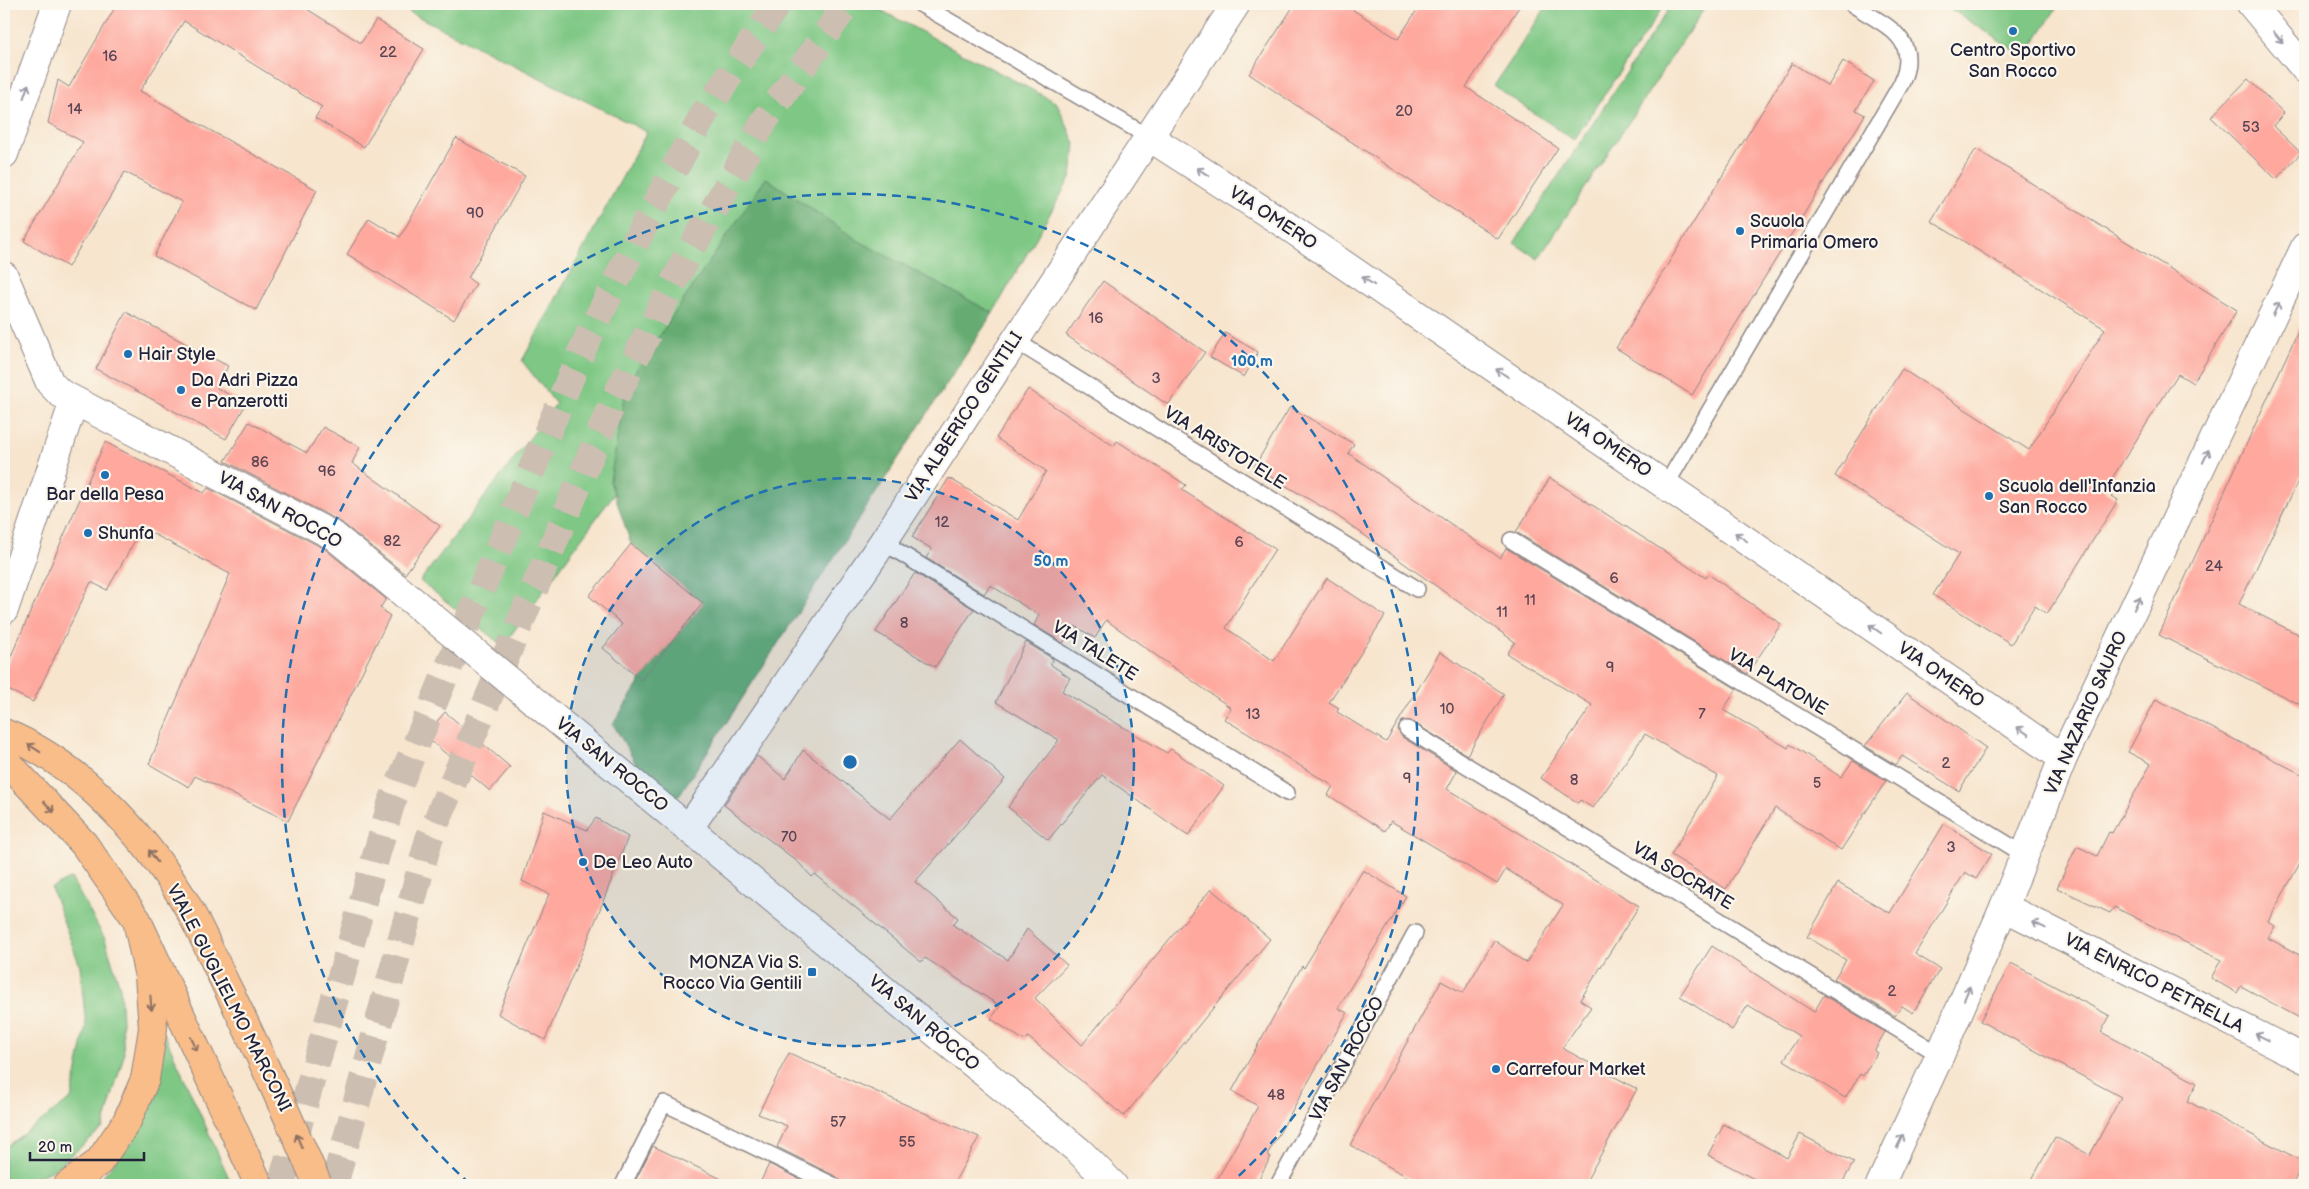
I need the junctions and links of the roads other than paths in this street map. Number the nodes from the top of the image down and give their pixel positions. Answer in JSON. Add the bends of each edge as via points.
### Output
{"nodes":[{"id":1,"x":58,"y":4,"type":"edge"},
{"id":2,"x":920,"y":4,"type":"edge"},
{"id":3,"x":1236,"y":4,"type":"edge"},
{"id":4,"x":1852,"y":4,"type":"edge"},
{"id":5,"x":2251,"y":4,"type":"edge"},
{"id":6,"x":2305,"y":69,"type":"edge"},
{"id":7,"x":1149,"y":138,"type":"junction"},
{"id":8,"x":4,"y":154,"type":"edge"},
{"id":9,"x":2305,"y":246,"type":"edge"},
{"id":10,"x":4,"y":276,"type":"edge"},
{"id":11,"x":1014,"y":340,"type":"junction"},
{"id":12,"x":74,"y":401,"type":"junction"},
{"id":13,"x":1666,"y":485,"type":"junction"},
{"id":14,"x":1511,"y":540,"type":"dead end"},
{"id":15,"x":883,"y":542,"type":"junction"},
{"id":16,"x":1417,"y":589,"type":"dead end"},
{"id":17,"x":4,"y":610,"type":"edge"},
{"id":18,"x":1407,"y":729,"type":"dead end"},
{"id":19,"x":4,"y":733,"type":"edge"},
{"id":20,"x":2063,"y":758,"type":"junction"},
{"id":21,"x":4,"y":759,"type":"edge"},
{"id":22,"x":1287,"y":792,"type":"dead end"},
{"id":23,"x":688,"y":828,"type":"junction"},
{"id":24,"x":2025,"y":855,"type":"junction"},
{"id":25,"x":2004,"y":907,"type":"junction"},
{"id":26,"x":137,"y":920,"type":"junction"},
{"id":27,"x":1415,"y":933,"type":"dead end"},
{"id":28,"x":1940,"y":1055,"type":"junction"},
{"id":29,"x":2305,"y":1059,"type":"edge"},
{"id":30,"x":1109,"y":1184,"type":"edge"},
{"id":31,"x":68,"y":1185,"type":"edge"},
{"id":32,"x":260,"y":1185,"type":"edge"},
{"id":33,"x":318,"y":1185,"type":"edge"},
{"id":34,"x":623,"y":1185,"type":"edge"},
{"id":35,"x":834,"y":1185,"type":"edge"},
{"id":36,"x":1278,"y":1185,"type":"edge"},
{"id":37,"x":1880,"y":1185,"type":"edge"}],
"edges":[{"from":8,"to":1,"type":"street","one_way":true},
{"from":2,"to":7,"type":"lane"},
{"from":3,"to":7,"type":"street","name":"VIA ALBERICO GENTILI"},
{"from":4,"to":13,"type":"lane","via":[[1901,36],[1907,52],[1908,70]]},
{"from":5,"to":6,"type":"street","one_way":true},
{"from":7,"to":11,"type":"street","name":"VIA ALBERICO GENTILI"},
{"from":13,"to":7,"type":"street","name":"VIA OMERO","one_way":true,"via":[[1286,225]]},
{"from":20,"to":9,"type":"street","name":"VIA NAZARIO SAURO","one_way":true},
{"from":10,"to":12,"type":"street","name":"VIA SAN ROCCO","via":[[50,383]]},
{"from":11,"to":15,"type":"street","name":"VIA ALBERICO GENTILI"},
{"from":11,"to":16,"type":"lane","name":"VIA ARISTOTELE"},
{"from":12,"to":17,"type":"street"},
{"from":12,"to":23,"type":"street","name":"VIA SAN ROCCO","via":[[334,536]]},
{"from":20,"to":13,"type":"street","name":"VIA OMERO","one_way":true},
{"from":14,"to":24,"type":"lane","name":"VIA PLATONE"},
{"from":15,"to":22,"type":"lane","name":"VIA TALETE"},
{"from":15,"to":23,"type":"street","name":"VIA ALBERICO GENTILI"},
{"from":18,"to":28,"type":"lane","name":"VIA SOCRATE"},
{"from":33,"to":19,"type":"main road","name":"VIALE GUGLIELMO MARCONI","one_way":true,"via":[[259,1051],[183,898],[141,839],[88,784],[21,740]]},
{"from":20,"to":24,"type":"street","name":"VIA NAZARIO SAURO"},
{"from":21,"to":26,"type":"main road","one_way":true,"via":[[84,844]]},
{"from":23,"to":30,"type":"street","name":"VIA SAN ROCCO","via":[[1079,1151]]},
{"from":24,"to":25,"type":"street","name":"VIA NAZARIO SAURO"},
{"from":28,"to":25,"type":"street","name":"VIA NAZARIO SAURO","one_way":true},
{"from":29,"to":25,"type":"street","name":"VIA ENRICO PETRELLA","one_way":true},
{"from":26,"to":31,"type":"main road","one_way":true,"via":[[149,977],[154,1028],[145,1079],[127,1121],[99,1162]]},
{"from":26,"to":32,"type":"main road","one_way":true},
{"from":27,"to":36,"type":"lane","name":"VIA SAN ROCCO"},
{"from":37,"to":28,"type":"street","name":"VIA NAZARIO SAURO","one_way":true},
{"from":34,"to":35,"type":"lane","via":[[664,1103]]}]}
